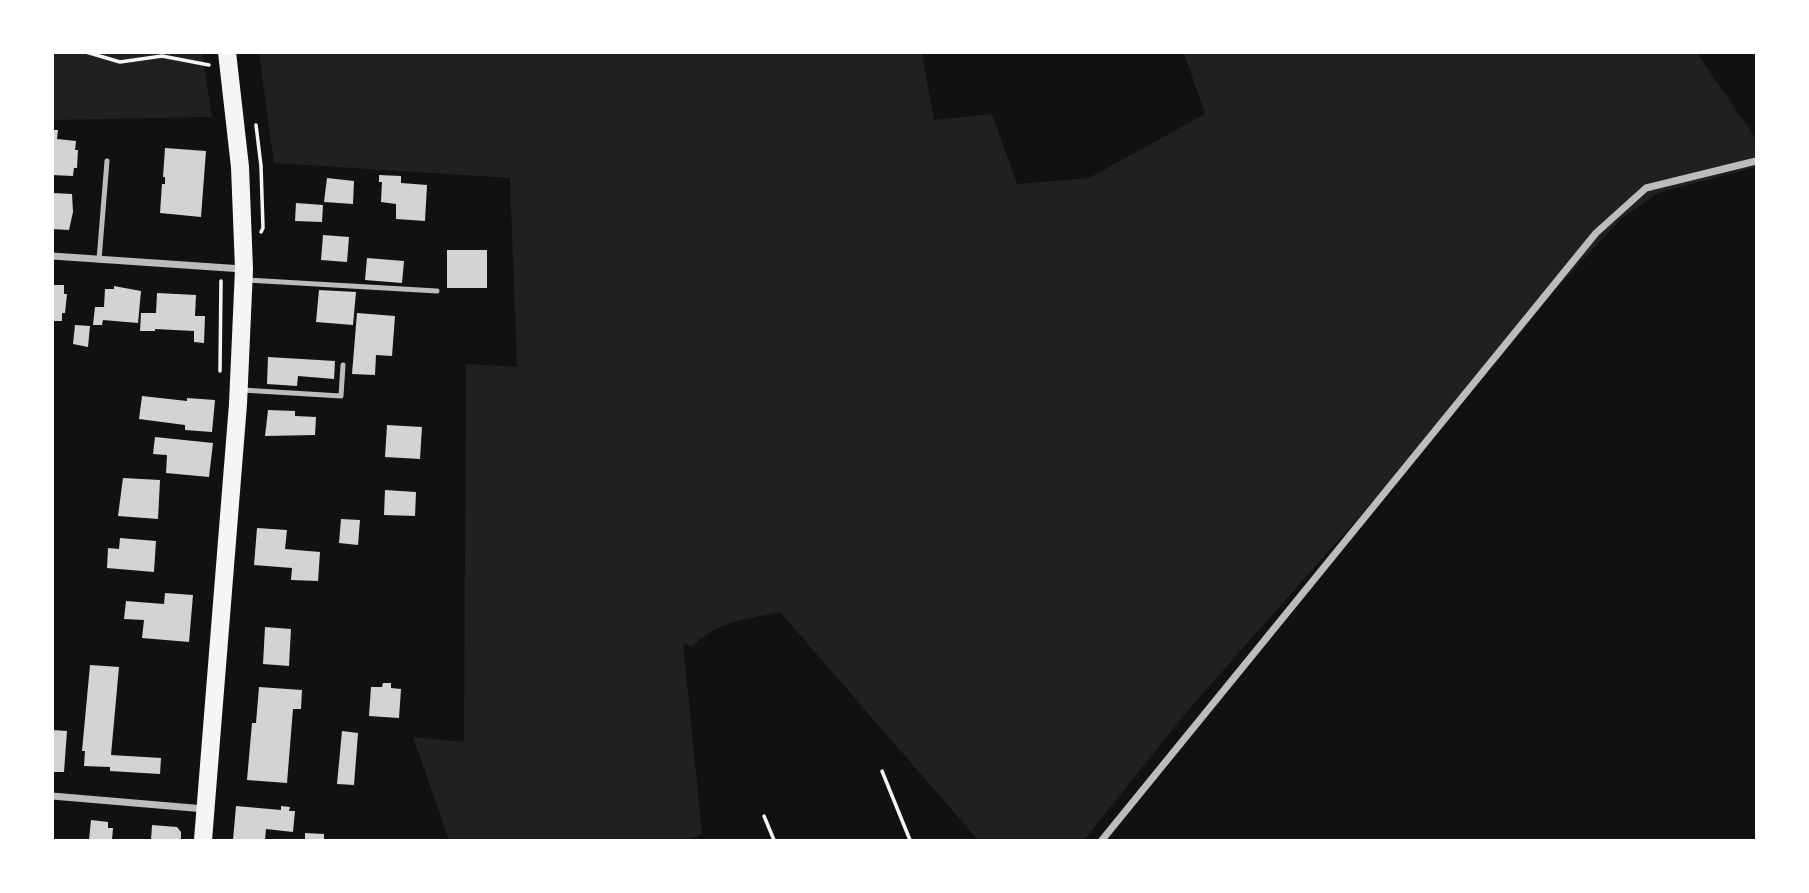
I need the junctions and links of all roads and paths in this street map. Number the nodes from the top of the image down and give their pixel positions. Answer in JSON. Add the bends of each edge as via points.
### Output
{"nodes":[{"id":1,"x":86,"y":52,"type":"edge"},
{"id":2,"x":227,"y":52,"type":"edge"},
{"id":3,"x":211,"y":78,"type":"dead end"},
{"id":4,"x":107,"y":161,"type":"dead end"},
{"id":5,"x":1756,"y":161,"type":"edge"},
{"id":6,"x":52,"y":256,"type":"edge"},
{"id":7,"x":99,"y":260,"type":"junction"},
{"id":8,"x":221,"y":268,"type":"junction"},
{"id":9,"x":244,"y":274,"type":"junction"},
{"id":10,"x":437,"y":291,"type":"dead end"},
{"id":11,"x":343,"y":365,"type":"dead end"},
{"id":12,"x":238,"y":397,"type":"junction"},
{"id":13,"x":882,"y":771,"type":"dead end"},
{"id":14,"x":52,"y":796,"type":"edge"},
{"id":15,"x":205,"y":809,"type":"junction"},
{"id":16,"x":764,"y":816,"type":"dead end"},
{"id":17,"x":203,"y":841,"type":"edge"},
{"id":18,"x":774,"y":841,"type":"edge"},
{"id":19,"x":910,"y":841,"type":"edge"},
{"id":20,"x":1102,"y":841,"type":"edge"}],
"edges":[{"from":1,"to":3,"type":"path","via":[[120,62],[162,56],[209,65]]},
{"from":2,"to":9,"type":"main road","via":[[240,167]]},
{"from":4,"to":7,"type":"lane"},
{"from":5,"to":20,"type":"street","via":[[1646,188],[1596,233]]},
{"from":6,"to":7,"type":"street"},
{"from":7,"to":8,"type":"street"},
{"from":8,"to":9,"type":"street"},
{"from":8,"to":12,"type":"path","via":[[219,369]]},
{"from":9,"to":10,"type":"lane"},
{"from":9,"to":12,"type":"main road"},
{"from":11,"to":12,"type":"lane","via":[[341,396]]},
{"from":12,"to":15,"type":"main road"},
{"from":13,"to":19,"type":"path"},
{"from":14,"to":15,"type":"street"},
{"from":15,"to":17,"type":"main road"},
{"from":16,"to":18,"type":"path"}]}
